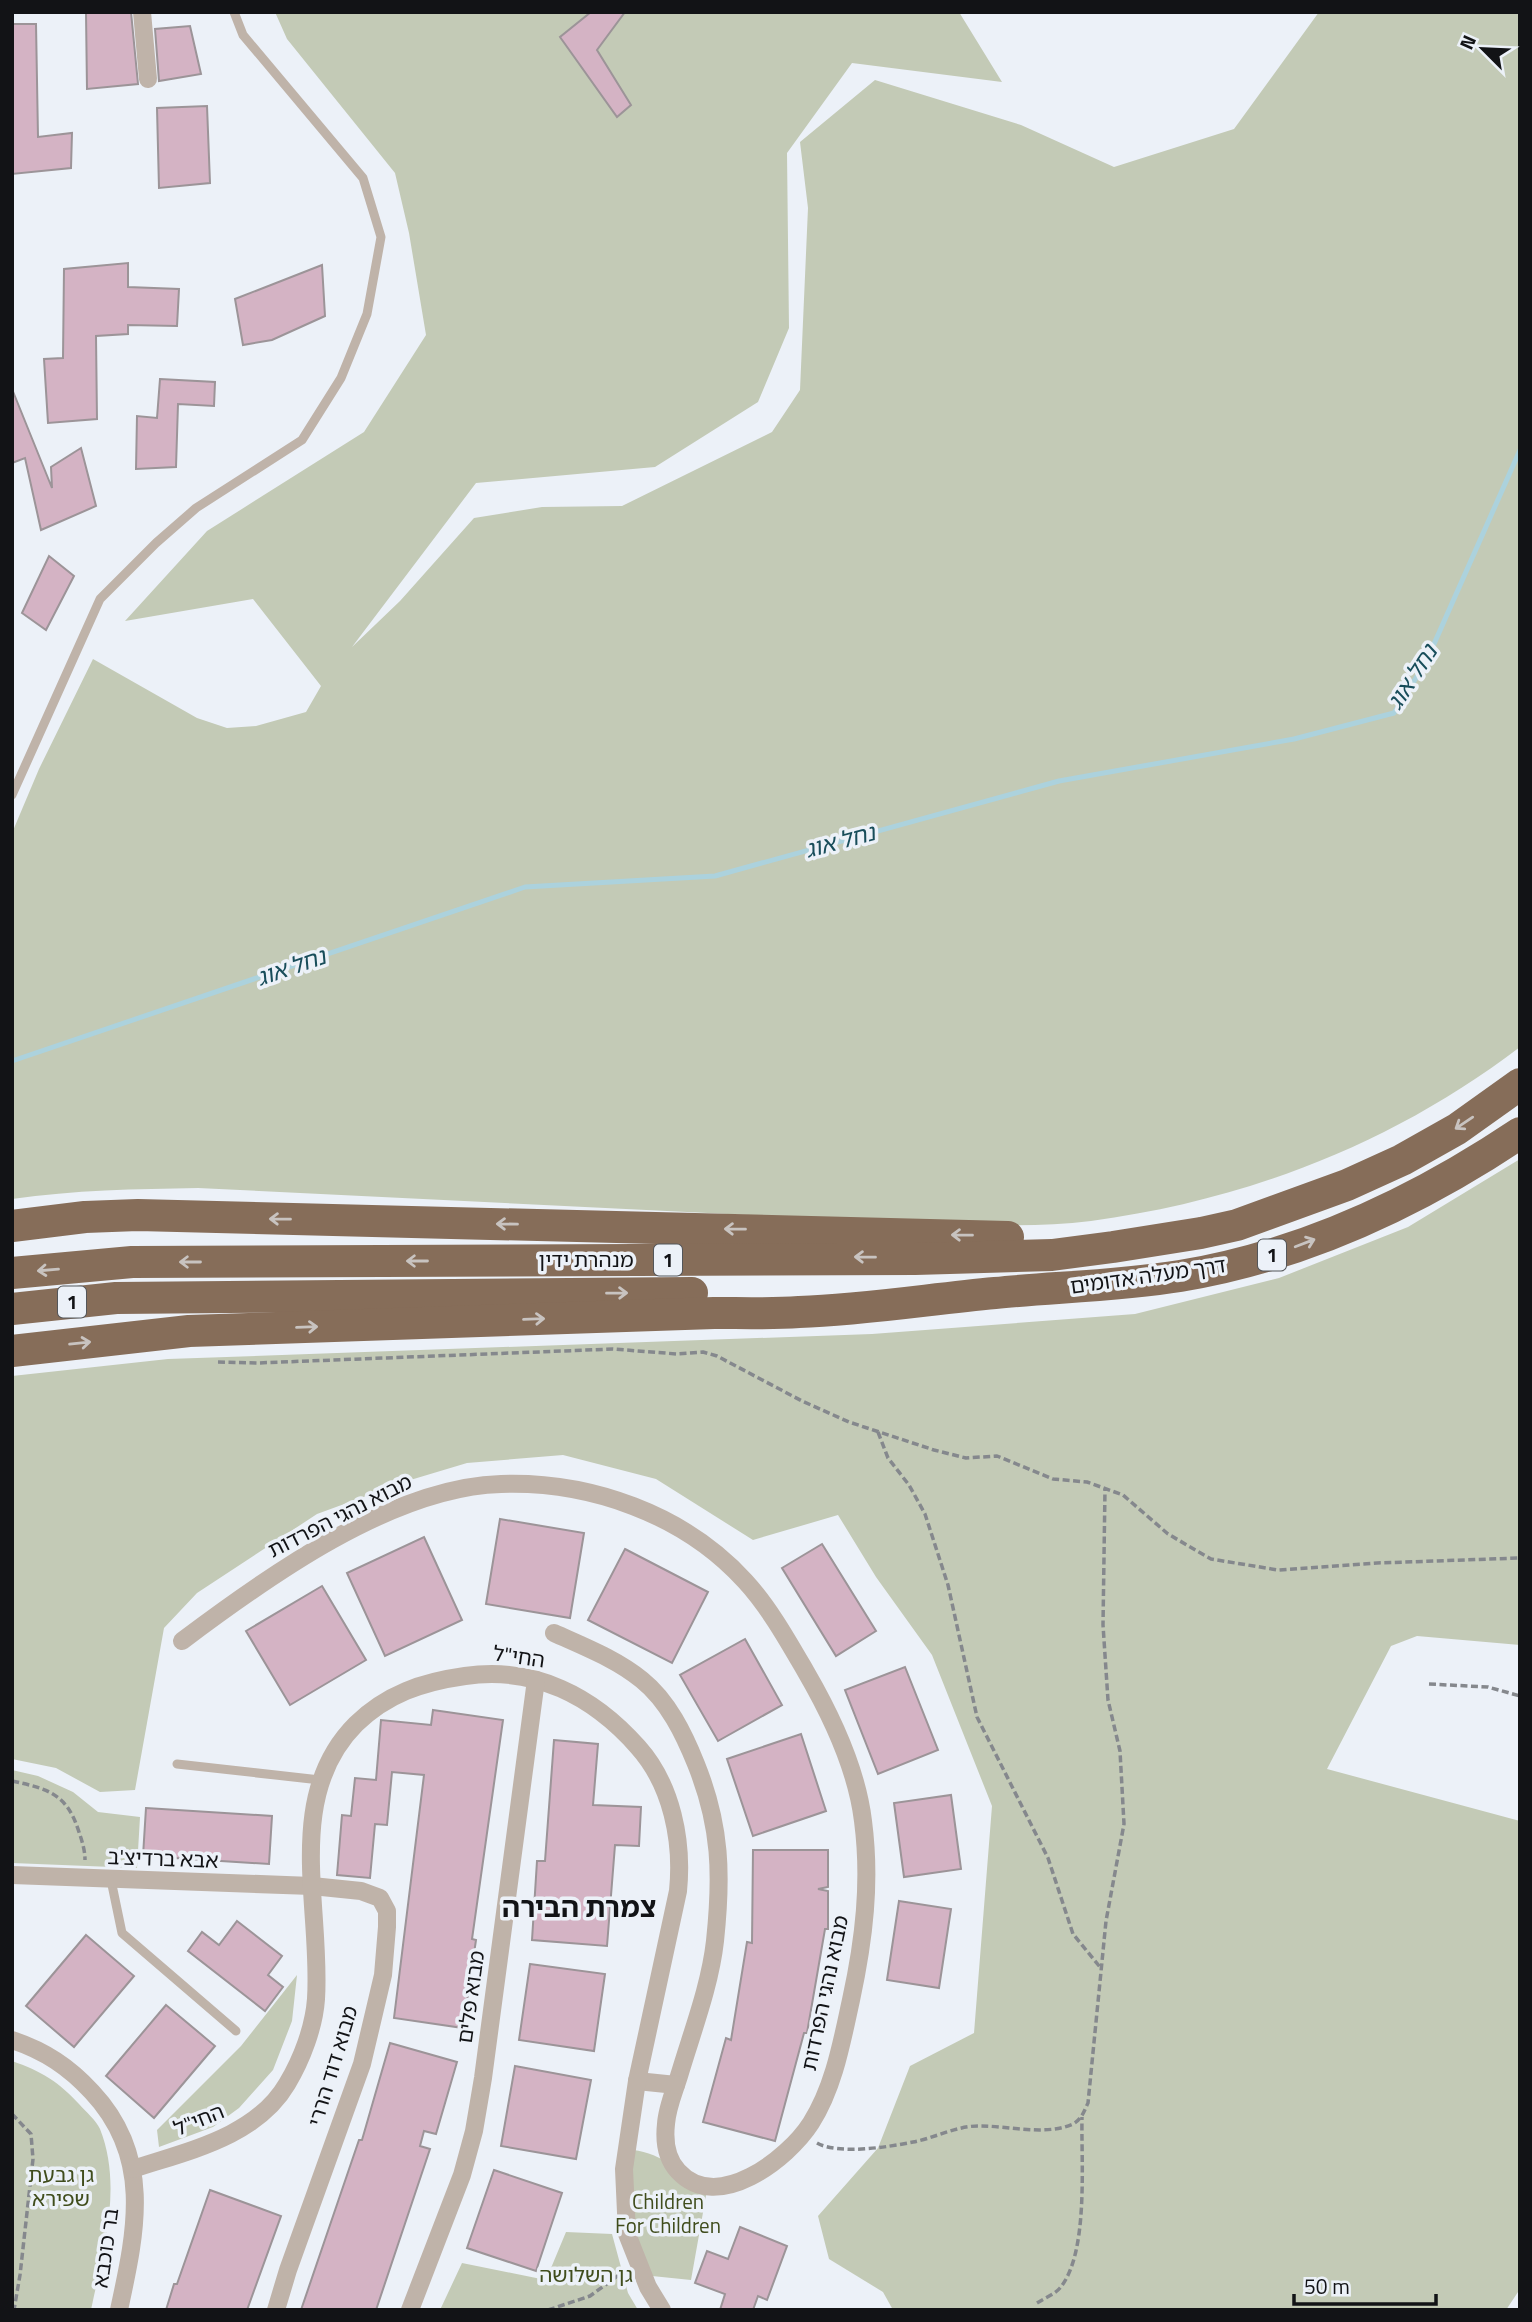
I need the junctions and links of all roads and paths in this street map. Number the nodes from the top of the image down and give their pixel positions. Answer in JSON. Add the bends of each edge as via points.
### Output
{"nodes":[{"id":1,"x":142,"y":12,"type":"edge"},
{"id":2,"x":234,"y":12,"type":"edge"},
{"id":3,"x":148,"y":79,"type":"dead end"},
{"id":4,"x":12,"y":795,"type":"edge"},
{"id":5,"x":1520,"y":1084,"type":"edge"},
{"id":6,"x":1520,"y":1133,"type":"edge"},
{"id":7,"x":1520,"y":1150,"type":"edge"},
{"id":8,"x":1475,"y":1163,"type":"junction"},
{"id":9,"x":12,"y":1226,"type":"edge"},
{"id":10,"x":1201,"y":1233,"type":"junction"},
{"id":11,"x":12,"y":1273,"type":"edge"},
{"id":12,"x":998,"y":1293,"type":"junction"},
{"id":13,"x":12,"y":1309,"type":"edge"},
{"id":14,"x":12,"y":1351,"type":"edge"},
{"id":15,"x":218,"y":1362,"type":"dead end"},
{"id":16,"x":878,"y":1432,"type":"junction"},
{"id":17,"x":1105,"y":1489,"type":"junction"},
{"id":18,"x":1520,"y":1558,"type":"edge"},
{"id":19,"x":554,"y":1633,"type":"dead end"},
{"id":20,"x":182,"y":1641,"type":"dead end"},
{"id":21,"x":536,"y":1680,"type":"junction"},
{"id":22,"x":1429,"y":1684,"type":"dead end"},
{"id":23,"x":1520,"y":1696,"type":"edge"},
{"id":24,"x":177,"y":1764,"type":"dead end"},
{"id":25,"x":320,"y":1780,"type":"junction"},
{"id":26,"x":12,"y":1781,"type":"edge"},
{"id":27,"x":12,"y":1875,"type":"edge"},
{"id":28,"x":86,"y":1879,"type":"junction"},
{"id":29,"x":111,"y":1880,"type":"junction"},
{"id":30,"x":312,"y":1886,"type":"junction"},
{"id":31,"x":1101,"y":1969,"type":"junction"},
{"id":32,"x":236,"y":2031,"type":"dead end"},
{"id":33,"x":12,"y":2040,"type":"edge"},
{"id":34,"x":637,"y":2081,"type":"junction"},
{"id":35,"x":676,"y":2085,"type":"junction"},
{"id":36,"x":12,"y":2114,"type":"edge"},
{"id":37,"x":1082,"y":2117,"type":"junction"},
{"id":38,"x":804,"y":2134,"type":"junction"},
{"id":39,"x":133,"y":2169,"type":"junction"},
{"id":40,"x":637,"y":2262,"type":"junction"},
{"id":41,"x":1037,"y":2303,"type":"dead end"},
{"id":42,"x":14,"y":2310,"type":"edge"},
{"id":43,"x":119,"y":2310,"type":"edge"},
{"id":44,"x":276,"y":2310,"type":"edge"},
{"id":45,"x":410,"y":2310,"type":"edge"},
{"id":46,"x":548,"y":2310,"type":"edge"},
{"id":47,"x":662,"y":2310,"type":"edge"}],
"edges":[{"from":1,"to":3,"type":"street"},
{"from":2,"to":4,"type":"lane","via":[[243,34],[363,178],[381,237],[367,314],[341,378],[302,440],[196,508],[100,599]]},
{"from":5,"to":10,"type":"highway","name":"דרך מעלה אדומים","number":"1","one_way":true,"via":[[1457,1129],[1402,1160],[1290,1207]]},
{"from":6,"to":8,"type":"highway","name":"דרך מעלה אדומים","number":"1"},
{"from":7,"to":8,"type":"highway"},
{"from":12,"to":8,"type":"highway","name":"דרך מעלה אדומים","number":"1","one_way":true,"via":[[1181,1276],[1270,1256],[1361,1222]]},
{"from":10,"to":9,"type":"highway","one_way":true,"via":[[1076,1241],[138,1215]]},
{"from":10,"to":11,"type":"highway","name":"מנהרת ידין","number":"1","one_way":true,"via":[[1052,1255],[132,1262]]},
{"from":13,"to":12,"type":"highway","name":"מנהרת ידין","number":"1","one_way":true,"via":[[116,1298]]},
{"from":14,"to":12,"type":"highway","one_way":true,"via":[[189,1331],[800,1312]]},
{"from":15,"to":16,"type":"path","via":[[613,1349],[703,1352]]},
{"from":16,"to":17,"type":"path","via":[[967,1458],[997,1456],[1053,1479]]},
{"from":16,"to":31,"type":"path","via":[[888,1458],[925,1514],[948,1586],[977,1717],[1048,1858],[1073,1934]]},
{"from":17,"to":18,"type":"path","via":[[1123,1495],[1168,1534],[1211,1559],[1245,1565],[1278,1570]]},
{"from":17,"to":31,"type":"path","via":[[1104,1650],[1108,1700],[1120,1751],[1124,1824]]},
{"from":19,"to":35,"type":"street","name":"מבוא נהגי הפרדות","via":[[608,1657],[644,1681],[665,1705],[704,1783],[720,1863],[715,1934]]},
{"from":20,"to":38,"type":"street","name":"מבוא נהגי הפרדות","via":[[273,1575],[337,1538],[392,1510],[464,1487],[572,1488],[650,1513],[694,1538],[746,1581],[784,1635],[822,1701],[847,1759],[863,1815],[867,1891],[860,1959],[825,2096]]},
{"from":21,"to":25,"type":"street","name":"החי\"ל","via":[[496,1673],[471,1675],[426,1683],[391,1696],[346,1735]]},
{"from":21,"to":34,"type":"street","name":"החי\"ל","via":[[604,1712],[626,1733],[649,1759],[673,1815],[681,1865],[678,1891]]},
{"from":21,"to":45,"type":"street","name":"מבוא פלים","via":[[474,2131],[462,2175]]},
{"from":22,"to":23,"type":"path","via":[[1488,1687]]},
{"from":24,"to":25,"type":"lane"},
{"from":25,"to":30,"type":"street","name":"החי\"ל","via":[[311,1833]]},
{"from":26,"to":28,"type":"path","via":[[60,1798],[72,1812],[85,1850]]},
{"from":27,"to":28,"type":"street","name":"אבא ברדיצ'ב"},
{"from":28,"to":29,"type":"street","name":"אבא ברדיצ'ב"},
{"from":29,"to":30,"type":"street","name":"אבא ברדיצ'ב"},
{"from":29,"to":32,"type":"lane","via":[[122,1933]]},
{"from":30,"to":39,"type":"street","name":"החי\"ל","via":[[316,1999],[306,2043],[289,2082],[278,2098],[239,2129]]},
{"from":30,"to":44,"type":"street","name":"מבוא דוד הררי","via":[[361,1891],[380,1898],[387,1910],[383,1975],[362,2064]]},
{"from":31,"to":37,"type":"path","via":[[1088,2103]]},
{"from":33,"to":39,"type":"street","name":"בר כוכבא","via":[[54,2058],[95,2095],[119,2128]]},
{"from":34,"to":35,"type":"street"},
{"from":34,"to":40,"type":"street","name":"החי\"ל","via":[[624,2169],[627,2234]]},
{"from":35,"to":38,"type":"street","name":"מבוא נהגי הפרדות","via":[[666,2120],[666,2148],[673,2166],[699,2184],[723,2186],[746,2179],[788,2152]]},
{"from":36,"to":42,"type":"path","via":[[31,2134],[33,2159]]},
{"from":37,"to":38,"type":"path","via":[[1045,2130],[978,2126],[912,2143],[857,2149],[838,2150]]},
{"from":37,"to":41,"type":"path","via":[[1077,2256],[1059,2289]]},
{"from":39,"to":43,"type":"street","name":"בר כוכבא","via":[[135,2220]]},
{"from":40,"to":46,"type":"path","via":[[590,2296]]},
{"from":40,"to":47,"type":"street","name":"החי\"ל"}]}
